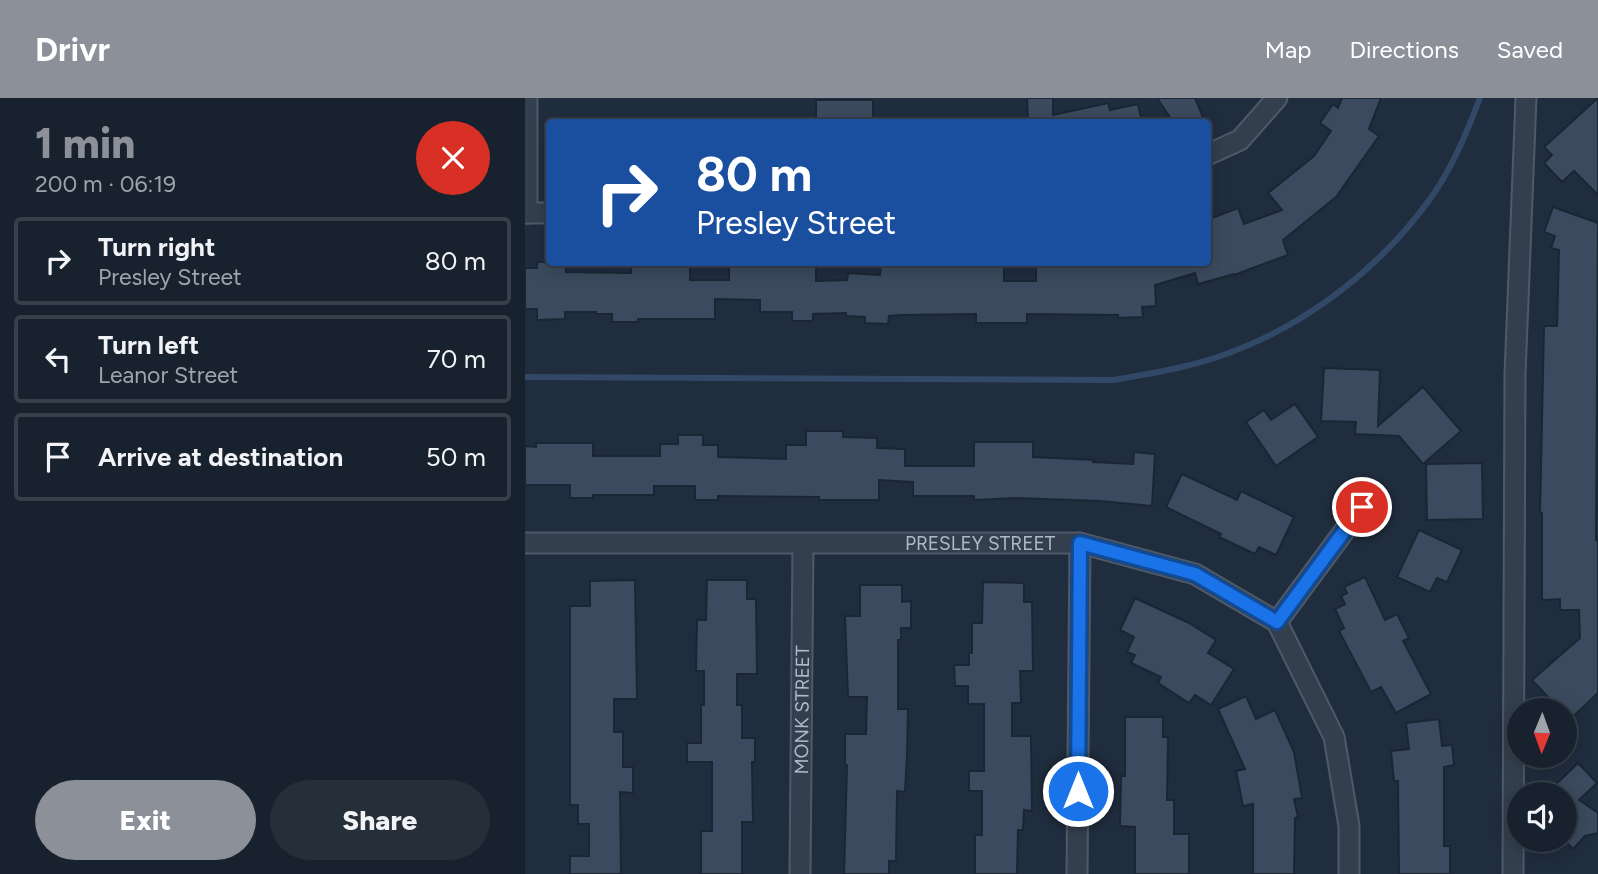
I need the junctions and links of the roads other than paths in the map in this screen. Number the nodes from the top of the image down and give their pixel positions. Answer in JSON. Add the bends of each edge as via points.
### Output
{"nodes":[{"id":1,"x":527,"y":98,"type":"edge"},
{"id":2,"x":1277,"y":98,"type":"edge"},
{"id":3,"x":1526,"y":98,"type":"edge"},
{"id":4,"x":1211,"y":153,"type":"edge"},
{"id":5,"x":526,"y":213,"type":"edge"},
{"id":6,"x":546,"y":213,"type":"edge"},
{"id":7,"x":1362,"y":507,"type":"dead end"},
{"id":8,"x":1080,"y":543,"type":"junction"},
{"id":9,"x":525,"y":544,"type":"edge"},
{"id":10,"x":803,"y":545,"type":"junction"},
{"id":11,"x":1277,"y":622,"type":"junction"},
{"id":12,"x":800,"y":874,"type":"edge"},
{"id":13,"x":1077,"y":874,"type":"edge"},
{"id":14,"x":1349,"y":874,"type":"edge"},
{"id":15,"x":1513,"y":874,"type":"edge"}],
"edges":[{"from":1,"to":5,"type":"street"},
{"from":2,"to":4,"type":"street","via":[[1240,140]]},
{"from":3,"to":15,"type":"street","via":[[1515,375]]},
{"from":5,"to":6,"type":"street"},
{"from":7,"to":11,"type":"street"},
{"from":8,"to":10,"type":"street","name":"PRESLEY STREET"},
{"from":8,"to":11,"type":"street","name":"PRESLEY STREET","via":[[1195,574]]},
{"from":8,"to":13,"type":"street"},
{"from":9,"to":10,"type":"street","name":"PRESLEY STREET"},
{"from":10,"to":12,"type":"street","name":"MONK STREET"},
{"from":11,"to":14,"type":"street","via":[[1334,737],[1349,826]]}]}
